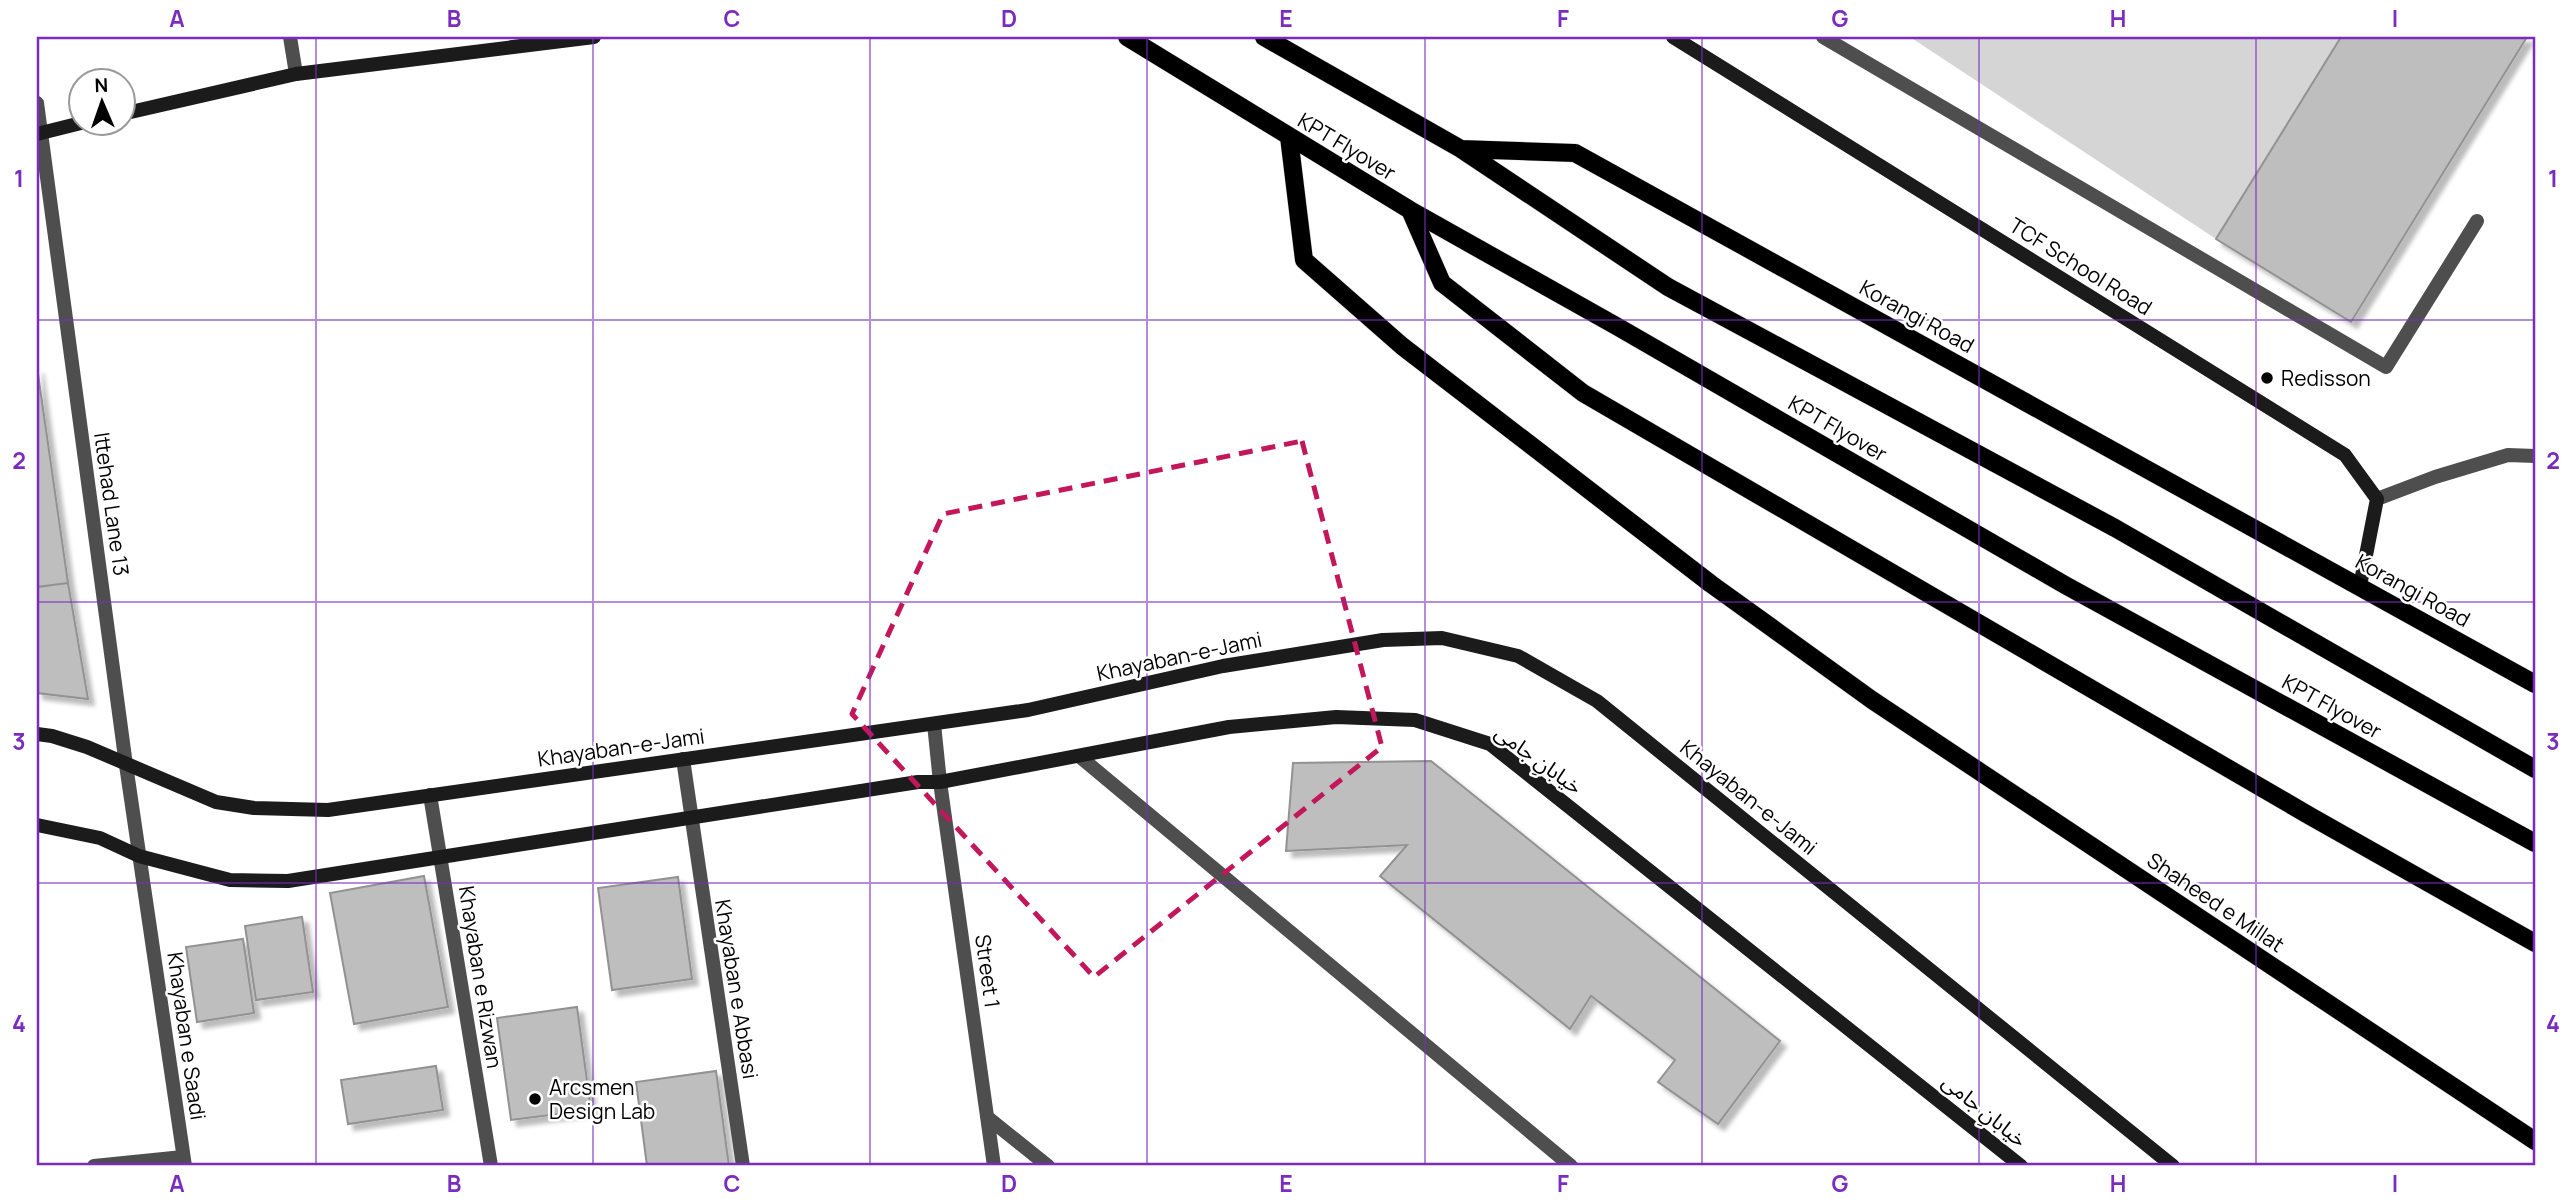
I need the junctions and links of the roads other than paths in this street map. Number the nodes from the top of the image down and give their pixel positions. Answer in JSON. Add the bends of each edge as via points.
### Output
{"nodes":[{"id":1,"x":290,"y":37,"type":"edge"},
{"id":2,"x":594,"y":37,"type":"edge"},
{"id":3,"x":1127,"y":37,"type":"edge"},
{"id":4,"x":1264,"y":37,"type":"edge"},
{"id":5,"x":1673,"y":37,"type":"edge"},
{"id":6,"x":1823,"y":37,"type":"edge"},
{"id":7,"x":296,"y":74,"type":"junction"},
{"id":8,"x":37,"y":103,"type":"edge"},
{"id":9,"x":136,"y":111,"type":"edge"},
{"id":10,"x":66,"y":127,"type":"edge"},
{"id":11,"x":39,"y":133,"type":"edge"},
{"id":12,"x":1289,"y":137,"type":"junction"},
{"id":13,"x":1461,"y":149,"type":"junction"},
{"id":14,"x":1410,"y":210,"type":"junction"},
{"id":15,"x":2477,"y":221,"type":"dead end"},
{"id":16,"x":2535,"y":456,"type":"edge"},
{"id":17,"x":2377,"y":499,"type":"junction"},
{"id":18,"x":2360,"y":586,"type":"junction"},
{"id":19,"x":2535,"y":684,"type":"edge"},
{"id":20,"x":934,"y":724,"type":"junction"},
{"id":21,"x":37,"y":734,"type":"edge"},
{"id":22,"x":1079,"y":756,"type":"junction"},
{"id":23,"x":683,"y":760,"type":"junction"},
{"id":24,"x":126,"y":765,"type":"junction"},
{"id":25,"x":2535,"y":769,"type":"edge"},
{"id":26,"x":940,"y":782,"type":"junction"},
{"id":27,"x":430,"y":795,"type":"junction"},
{"id":28,"x":690,"y":818,"type":"junction"},
{"id":29,"x":37,"y":825,"type":"edge"},
{"id":30,"x":2535,"y":843,"type":"edge"},
{"id":31,"x":440,"y":855,"type":"junction"},
{"id":32,"x":139,"y":856,"type":"junction"},
{"id":33,"x":148,"y":911,"type":"joint"},
{"id":34,"x":2535,"y":943,"type":"edge"},
{"id":35,"x":987,"y":1117,"type":"junction"},
{"id":36,"x":2535,"y":1141,"type":"edge"},
{"id":37,"x":184,"y":1162,"type":"edge"},
{"id":38,"x":94,"y":1166,"type":"edge"},
{"id":39,"x":491,"y":1166,"type":"edge"},
{"id":40,"x":743,"y":1166,"type":"edge"},
{"id":41,"x":993,"y":1166,"type":"edge"},
{"id":42,"x":1048,"y":1166,"type":"edge"},
{"id":43,"x":1571,"y":1166,"type":"edge"},
{"id":44,"x":2021,"y":1166,"type":"edge"},
{"id":45,"x":2173,"y":1166,"type":"edge"}],
"edges":[{"from":1,"to":7,"type":"street"},
{"from":2,"to":7,"type":"main road"},
{"from":3,"to":12,"type":"main road","name":"KPT Flyover"},
{"from":4,"to":13,"type":"main road","name":"Korangi Road"},
{"from":5,"to":17,"type":"main road","name":"TCF School Road","via":[[2345,455]]},
{"from":6,"to":15,"type":"street","via":[[2386,367]]},
{"from":7,"to":9,"type":"main road"},
{"from":8,"to":11,"type":"street","name":"Ittehad Lane 13"},
{"from":10,"to":11,"type":"main road"},
{"from":11,"to":24,"type":"street","name":"Ittehad Lane 13"},
{"from":12,"to":14,"type":"main road","name":"KPT Flyover"},
{"from":12,"to":36,"type":"main road","name":"Shaheed e Millat","via":[[1304,260],[1402,346],[1711,584],[1872,700]]},
{"from":13,"to":18,"type":"main road","name":"Korangi Road","via":[[1575,153]]},
{"from":13,"to":25,"type":"main road","name":"KPT Flyover","via":[[1668,287],[2115,528]]},
{"from":14,"to":30,"type":"main road","name":"KPT Flyover","via":[[2065,585]]},
{"from":14,"to":34,"type":"main road","via":[[1442,283],[1583,393]]},
{"from":16,"to":17,"type":"street","via":[[2508,455]]},
{"from":17,"to":18,"type":"main road"},
{"from":18,"to":19,"type":"main road","name":"Korangi Road"},
{"from":20,"to":23,"type":"main road","name":"Khayaban-e-Jami"},
{"from":20,"to":26,"type":"street","name":"Street 1"},
{"from":20,"to":45,"type":"main road","name":"Khayaban-e-Jami","via":[[1028,710],[1223,666],[1383,640],[1442,638],[1518,656],[1597,701]]},
{"from":21,"to":24,"type":"main road","name":"Khayaban-e-Jami","via":[[87,747]]},
{"from":22,"to":26,"type":"main road","name":"خیابانِ جامی"},
{"from":22,"to":43,"type":"street"},
{"from":22,"to":44,"type":"main road","name":"خیابانِ جامی","via":[[1229,727],[1336,717],[1415,720],[1490,744]]},
{"from":23,"to":27,"type":"main road","name":"Khayaban-e-Jami"},
{"from":23,"to":28,"type":"street","name":"Khayaban e Abbasi"},
{"from":24,"to":27,"type":"main road","name":"Khayaban-e-Jami","via":[[216,802],[254,808],[328,810]]},
{"from":24,"to":32,"type":"street","name":"Ittehad Lane 13"},
{"from":26,"to":28,"type":"main road","name":"خیابانِ جامی"},
{"from":26,"to":35,"type":"street","name":"Street 1"},
{"from":27,"to":31,"type":"street","name":"Khayaban e Rizwan"},
{"from":28,"to":31,"type":"main road"},
{"from":28,"to":40,"type":"street","name":"Khayaban e Abbasi"},
{"from":29,"to":32,"type":"main road","via":[[100,838]]},
{"from":31,"to":32,"type":"main road","via":[[288,881],[230,880]]},
{"from":31,"to":39,"type":"street","name":"Khayaban e Rizwan"},
{"from":32,"to":33,"type":"street","name":"Ittehad Lane 13"},
{"from":33,"to":37,"type":"street","name":"Khayaban e Saadi"},
{"from":35,"to":41,"type":"street","name":"Street 1"},
{"from":35,"to":42,"type":"street"},
{"from":37,"to":38,"type":"street"}]}
